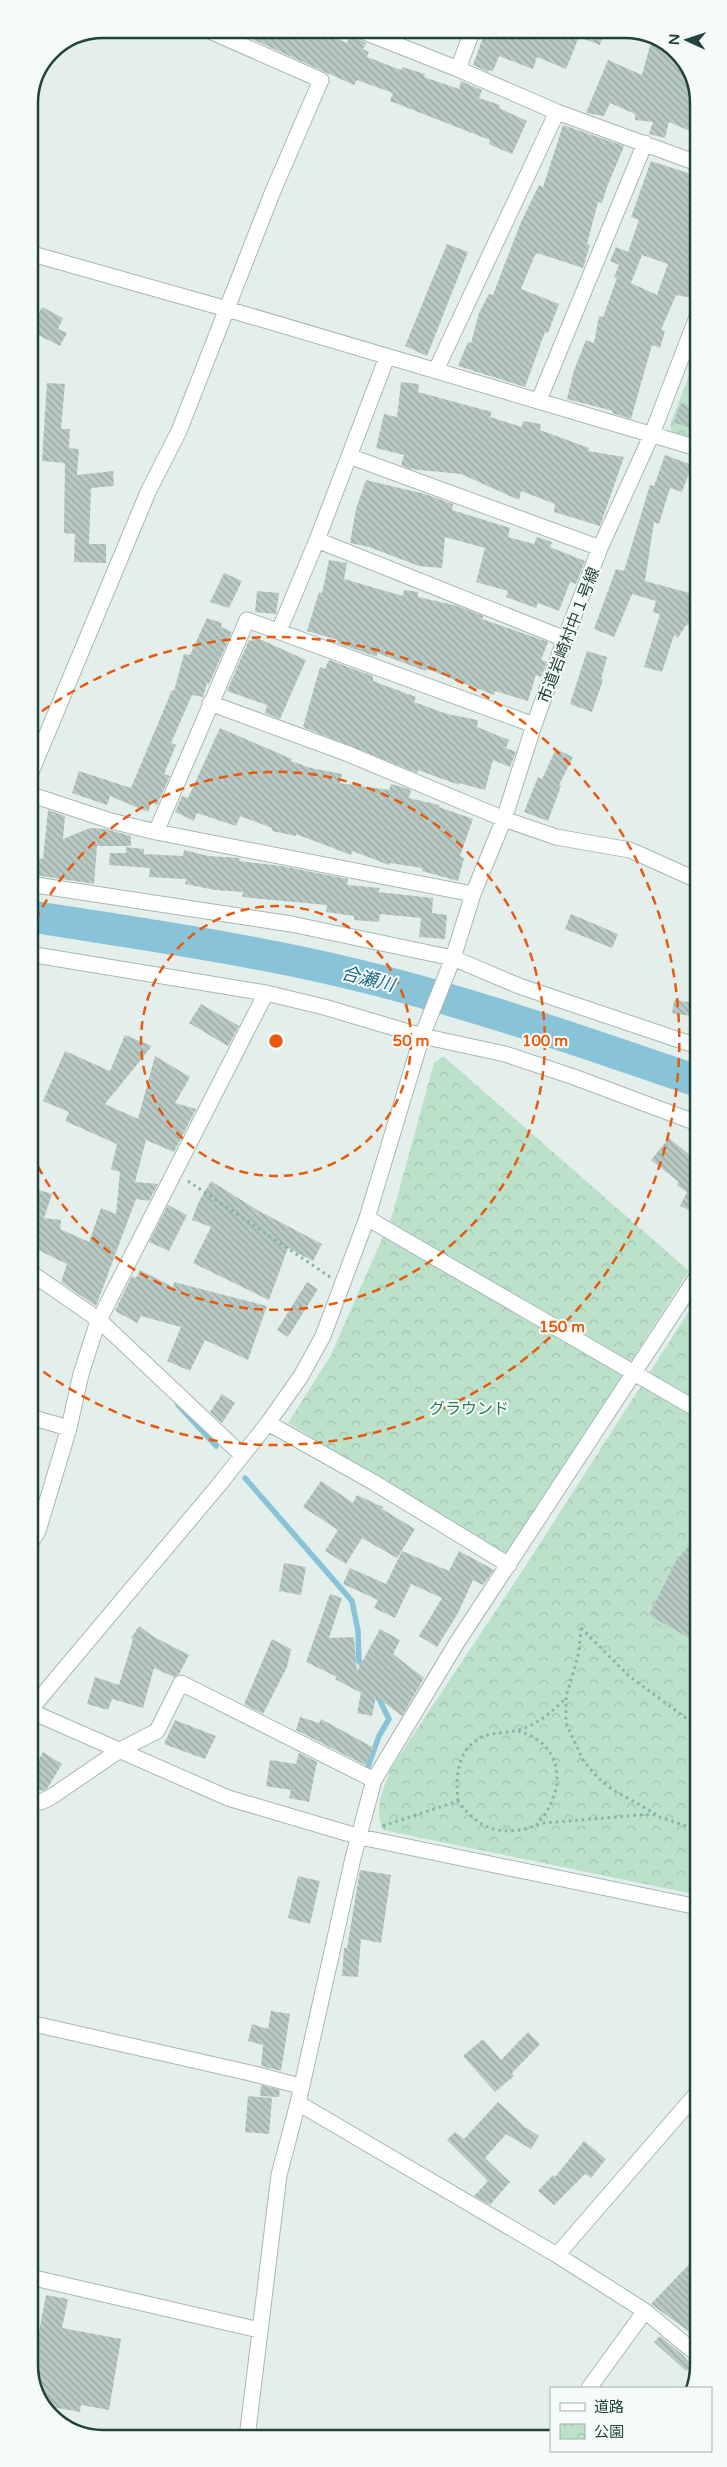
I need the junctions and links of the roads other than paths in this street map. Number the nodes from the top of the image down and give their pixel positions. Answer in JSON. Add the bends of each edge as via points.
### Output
{"nodes":[{"id":1,"x":225,"y":38,"type":"edge"},
{"id":2,"x":380,"y":38,"type":"edge"},
{"id":3,"x":470,"y":38,"type":"edge"},
{"id":4,"x":458,"y":69,"type":"junction"},
{"id":5,"x":557,"y":112,"type":"junction"},
{"id":6,"x":645,"y":143,"type":"junction"},
{"id":7,"x":690,"y":160,"type":"edge"},
{"id":8,"x":37,"y":255,"type":"edge"},
{"id":9,"x":227,"y":309,"type":"junction"},
{"id":10,"x":690,"y":335,"type":"edge"},
{"id":11,"x":387,"y":357,"type":"junction"},
{"id":12,"x":436,"y":370,"type":"junction"},
{"id":13,"x":539,"y":400,"type":"junction"},
{"id":14,"x":652,"y":434,"type":"junction"},
{"id":15,"x":690,"y":446,"type":"edge"},
{"id":16,"x":349,"y":456,"type":"junction"},
{"id":17,"x":317,"y":540,"type":"junction"},
{"id":18,"x":600,"y":548,"type":"junction"},
{"id":19,"x":279,"y":631,"type":"junction"},
{"id":20,"x":565,"y":639,"type":"junction"},
{"id":21,"x":210,"y":703,"type":"junction"},
{"id":22,"x":534,"y":725,"type":"junction"},
{"id":23,"x":37,"y":758,"type":"edge"},
{"id":24,"x":37,"y":797,"type":"edge"},
{"id":25,"x":504,"y":819,"type":"junction"},
{"id":26,"x":156,"y":832,"type":"junction"},
{"id":27,"x":690,"y":877,"type":"edge"},
{"id":28,"x":37,"y":885,"type":"edge"},
{"id":29,"x":473,"y":894,"type":"junction"},
{"id":30,"x":37,"y":955,"type":"edge"},
{"id":31,"x":449,"y":965,"type":"junction"},
{"id":32,"x":266,"y":993,"type":"junction"},
{"id":33,"x":422,"y":1036,"type":"junction"},
{"id":34,"x":690,"y":1044,"type":"edge"},
{"id":35,"x":690,"y":1120,"type":"edge"},
{"id":36,"x":367,"y":1218,"type":"junction"},
{"id":37,"x":37,"y":1277,"type":"edge"},
{"id":38,"x":690,"y":1287,"type":"edge"},
{"id":39,"x":99,"y":1320,"type":"junction"},
{"id":40,"x":634,"y":1371,"type":"junction"},
{"id":41,"x":690,"y":1405,"type":"edge"},
{"id":42,"x":37,"y":1418,"type":"edge"},
{"id":43,"x":268,"y":1422,"type":"junction"},
{"id":44,"x":69,"y":1428,"type":"junction"},
{"id":45,"x":242,"y":1455,"type":"junction"},
{"id":46,"x":37,"y":1533,"type":"edge"},
{"id":47,"x":509,"y":1565,"type":"junction"},
{"id":48,"x":37,"y":1702,"type":"edge"},
{"id":49,"x":37,"y":1713,"type":"edge"},
{"id":50,"x":120,"y":1750,"type":"junction"},
{"id":51,"x":374,"y":1780,"type":"junction"},
{"id":52,"x":37,"y":1801,"type":"edge"},
{"id":53,"x":360,"y":1837,"type":"junction"},
{"id":54,"x":690,"y":1904,"type":"edge"},
{"id":55,"x":37,"y":2025,"type":"edge"},
{"id":56,"x":300,"y":2086,"type":"junction"},
{"id":57,"x":690,"y":2101,"type":"edge"},
{"id":58,"x":298,"y":2103,"type":"junction"},
{"id":59,"x":557,"y":2255,"type":"junction"},
{"id":60,"x":37,"y":2279,"type":"edge"},
{"id":61,"x":645,"y":2311,"type":"junction"},
{"id":62,"x":260,"y":2330,"type":"junction"},
{"id":63,"x":690,"y":2348,"type":"edge"},
{"id":64,"x":590,"y":2387,"type":"edge"},
{"id":65,"x":248,"y":2429,"type":"edge"}],
"edges":[{"from":1,"to":9,"type":"street","via":[[321,80]]},
{"from":2,"to":4,"type":"street"},
{"from":3,"to":4,"type":"street"},
{"from":4,"to":5,"type":"street"},
{"from":5,"to":6,"type":"street"},
{"from":5,"to":12,"type":"street"},
{"from":6,"to":7,"type":"street"},
{"from":6,"to":13,"type":"street"},
{"from":8,"to":9,"type":"street"},
{"from":9,"to":11,"type":"street"},
{"from":9,"to":23,"type":"street","via":[[179,430],[148,492]]},
{"from":10,"to":14,"type":"street","name":"市道岩崎村中１号線"},
{"from":11,"to":12,"type":"street"},
{"from":11,"to":16,"type":"street"},
{"from":12,"to":13,"type":"street"},
{"from":13,"to":14,"type":"street"},
{"from":14,"to":15,"type":"street"},
{"from":14,"to":18,"type":"street","name":"市道岩崎村中１号線"},
{"from":16,"to":17,"type":"street"},
{"from":16,"to":18,"type":"street"},
{"from":17,"to":19,"type":"street"},
{"from":17,"to":20,"type":"street"},
{"from":18,"to":20,"type":"street","name":"市道岩崎村中１号線"},
{"from":19,"to":21,"type":"street","via":[[247,620]]},
{"from":19,"to":22,"type":"street"},
{"from":20,"to":22,"type":"street","name":"市道岩崎村中１号線"},
{"from":21,"to":25,"type":"street","via":[[346,753]]},
{"from":21,"to":26,"type":"street"},
{"from":22,"to":25,"type":"street","name":"市道岩崎村中１号線"},
{"from":24,"to":26,"type":"street","via":[[111,822]]},
{"from":25,"to":27,"type":"street","via":[[556,837],[630,850]]},
{"from":25,"to":29,"type":"street","name":"市道岩崎村中１号線"},
{"from":26,"to":29,"type":"street"},
{"from":28,"to":31,"type":"street","via":[[291,924]]},
{"from":29,"to":31,"type":"street","name":"市道岩崎村中１号線"},
{"from":30,"to":32,"type":"street"},
{"from":31,"to":33,"type":"street","name":"市道岩崎村中１号線"},
{"from":31,"to":34,"type":"street"},
{"from":32,"to":33,"type":"street"},
{"from":32,"to":39,"type":"street"},
{"from":33,"to":35,"type":"street","via":[[505,1054]]},
{"from":33,"to":36,"type":"street","name":"市道岩崎村中１号線"},
{"from":36,"to":40,"type":"street"},
{"from":36,"to":43,"type":"street","name":"市道岩崎村中１号線","via":[[323,1336],[301,1376]]},
{"from":37,"to":39,"type":"street"},
{"from":38,"to":40,"type":"street"},
{"from":39,"to":44,"type":"street","via":[[81,1374]]},
{"from":39,"to":45,"type":"street"},
{"from":40,"to":41,"type":"street"},
{"from":40,"to":47,"type":"street"},
{"from":42,"to":44,"type":"street"},
{"from":43,"to":45,"type":"street","name":"市道岩崎村中１号線"},
{"from":43,"to":47,"type":"street"},
{"from":44,"to":46,"type":"street"},
{"from":45,"to":48,"type":"street","name":"市道岩崎村中１号線"},
{"from":47,"to":51,"type":"street","via":[[456,1644]]},
{"from":49,"to":50,"type":"street"},
{"from":50,"to":51,"type":"street","via":[[157,1731],[181,1683]]},
{"from":50,"to":52,"type":"street","via":[[46,1800]]},
{"from":50,"to":53,"type":"street","via":[[228,1798]]},
{"from":51,"to":53,"type":"street"},
{"from":53,"to":54,"type":"street"},
{"from":53,"to":56,"type":"street"},
{"from":55,"to":56,"type":"street"},
{"from":56,"to":58,"type":"street"},
{"from":57,"to":59,"type":"street"},
{"from":58,"to":59,"type":"street"},
{"from":58,"to":62,"type":"street","via":[[279,2174]]},
{"from":59,"to":61,"type":"street"},
{"from":60,"to":62,"type":"street"},
{"from":61,"to":63,"type":"street"},
{"from":61,"to":64,"type":"street"},
{"from":62,"to":65,"type":"street"}]}
